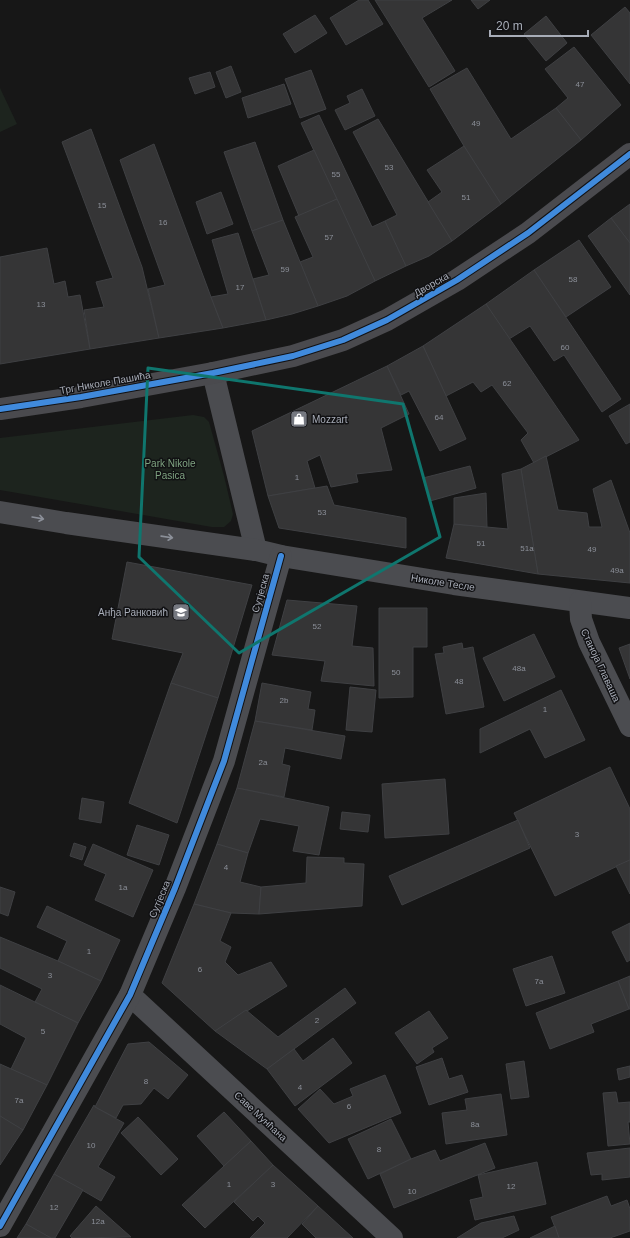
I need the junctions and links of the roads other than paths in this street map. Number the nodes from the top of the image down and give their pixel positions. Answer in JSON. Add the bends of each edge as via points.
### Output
{"nodes":[{"id":1,"x":630,"y":154,"type":"edge"},
{"id":2,"x":213,"y":373,"type":"junction"},
{"id":3,"x":0,"y":408,"type":"edge"},
{"id":4,"x":0,"y":512,"type":"edge"},
{"id":5,"x":256,"y":550,"type":"junction"},
{"id":6,"x":280,"y":556,"type":"junction"},
{"id":7,"x":580,"y":602,"type":"junction"},
{"id":8,"x":630,"y":608,"type":"edge"},
{"id":9,"x":630,"y":726,"type":"edge"},
{"id":10,"x":130,"y":995,"type":"junction"},
{"id":11,"x":0,"y":1226,"type":"edge"},
{"id":12,"x":392,"y":1238,"type":"edge"}],
"edges":[{"from":1,"to":2,"type":"main road","name":"Дворска","via":[[528,233],[457,280],[387,320],[320,348]]},
{"from":2,"to":3,"type":"main road","name":"Трг Николе Пашића","via":[[81,397]]},
{"from":2,"to":5,"type":"street"},
{"from":4,"to":5,"type":"street","one_way":true},
{"from":5,"to":6,"type":"street","name":"Николе Тесле"},
{"from":6,"to":7,"type":"street","name":"Николе Тесле"},
{"from":6,"to":10,"type":"street","name":"Сутјеска","via":[[224,761]]},
{"from":7,"to":8,"type":"street","name":"Николе Тесле"},
{"from":7,"to":9,"type":"street","name":"Станоја Главаша","via":[[581,619],[589,642]]},
{"from":10,"to":11,"type":"street","name":"Сутјеска"},
{"from":10,"to":12,"type":"street","name":"Саве Мунћана"}]}
